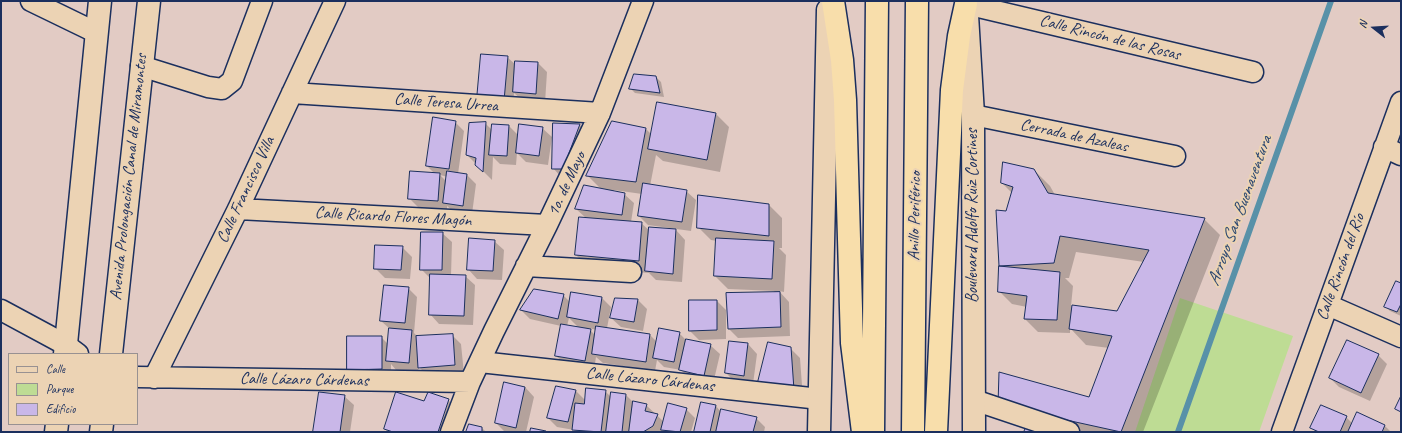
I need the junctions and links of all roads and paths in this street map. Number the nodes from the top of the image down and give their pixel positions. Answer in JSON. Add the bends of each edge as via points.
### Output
{"nodes":[{"id":1,"x":31,"y":1,"type":"edge"},
{"id":2,"x":100,"y":1,"type":"edge"},
{"id":3,"x":148,"y":1,"type":"edge"},
{"id":4,"x":262,"y":1,"type":"edge"},
{"id":5,"x":335,"y":1,"type":"edge"},
{"id":6,"x":643,"y":1,"type":"edge"},
{"id":7,"x":829,"y":1,"type":"edge"},
{"id":8,"x":833,"y":1,"type":"edge"},
{"id":9,"x":877,"y":1,"type":"edge"},
{"id":10,"x":917,"y":1,"type":"edge"},
{"id":11,"x":966,"y":2,"type":"edge"},
{"id":12,"x":97,"y":33,"type":"junction"},
{"id":13,"x":142,"y":66,"type":"junction"},
{"id":14,"x":1253,"y":72,"type":"dead end"},
{"id":15,"x":292,"y":93,"type":"junction"},
{"id":16,"x":1401,"y":102,"type":"edge"},
{"id":17,"x":600,"y":113,"type":"junction"},
{"id":18,"x":972,"y":115,"type":"junction"},
{"id":19,"x":1392,"y":151,"type":"edge"},
{"id":20,"x":1175,"y":156,"type":"dead end"},
{"id":21,"x":238,"y":209,"type":"junction"},
{"id":22,"x":548,"y":225,"type":"junction"},
{"id":23,"x":526,"y":266,"type":"junction"},
{"id":24,"x":631,"y":272,"type":"dead end"},
{"id":25,"x":1328,"y":304,"type":"junction"},
{"id":26,"x":1,"y":310,"type":"edge"},
{"id":27,"x":1401,"y":337,"type":"edge"},
{"id":28,"x":70,"y":351,"type":"edge"},
{"id":29,"x":111,"y":353,"type":"edge"},
{"id":30,"x":480,"y":362,"type":"junction"},
{"id":31,"x":146,"y":378,"type":"edge"},
{"id":32,"x":470,"y":382,"type":"junction"},
{"id":33,"x":820,"y":399,"type":"junction"},
{"id":34,"x":974,"y":400,"type":"junction"},
{"id":35,"x":451,"y":432,"type":"edge"},
{"id":36,"x":819,"y":432,"type":"edge"},
{"id":37,"x":863,"y":432,"type":"edge"},
{"id":38,"x":873,"y":432,"type":"edge"},
{"id":39,"x":913,"y":432,"type":"edge"},
{"id":40,"x":936,"y":432,"type":"edge"},
{"id":41,"x":974,"y":432,"type":"edge"},
{"id":42,"x":1069,"y":432,"type":"edge"},
{"id":43,"x":1282,"y":432,"type":"edge"}],
"edges":[{"from":1,"to":12,"type":"street"},
{"from":2,"to":12,"type":"main road"},
{"from":3,"to":13,"type":"main road","name":"Avenida Prolongación Canal de Miramontes"},
{"from":4,"to":13,"type":"street","via":[[232,81],[222,89]]},
{"from":5,"to":15,"type":"street","name":"Calle Francisco Villa"},
{"from":6,"to":17,"type":"street","name":"1o. de Mayo"},
{"from":7,"to":33,"type":"main road"},
{"from":8,"to":37,"type":"highway","via":[[845,100],[851,336]]},
{"from":9,"to":38,"type":"highway"},
{"from":10,"to":39,"type":"highway","name":"Anillo Periférico"},
{"from":11,"to":14,"type":"street","name":"Calle Rincón de las Rosas"},
{"from":11,"to":18,"type":"main road","name":"Boulevard Adolfo Ruiz Cortines"},
{"from":11,"to":40,"type":"highway","via":[[958,36],[952,90]]},
{"from":12,"to":28,"type":"main road"},
{"from":13,"to":29,"type":"main road","name":"Avenida Prolongación Canal de Miramontes"},
{"from":15,"to":17,"type":"street","name":"Calle Teresa Urrea"},
{"from":15,"to":21,"type":"street","name":"Calle Francisco Villa"},
{"from":16,"to":19,"type":"street","name":"Calle Rincón del Río"},
{"from":17,"to":22,"type":"street","name":"1o. de Mayo"},
{"from":18,"to":20,"type":"street","name":"Cerrada de Azaleas"},
{"from":18,"to":34,"type":"main road","name":"Boulevard Adolfo Ruiz Cortines"},
{"from":19,"to":25,"type":"street","name":"Calle Rincón del Río"},
{"from":21,"to":22,"type":"street","name":"Calle Ricardo Flores Magón"},
{"from":21,"to":31,"type":"street","name":"Calle Francisco Villa"},
{"from":22,"to":23,"type":"street","name":"1o. de Mayo"},
{"from":23,"to":24,"type":"street"},
{"from":23,"to":30,"type":"street","name":"1o. de Mayo"},
{"from":25,"to":27,"type":"street"},
{"from":25,"to":43,"type":"street","name":"Calle Rincón del Río"},
{"from":26,"to":28,"type":"street"},
{"from":30,"to":32,"type":"street","name":"1o. de Mayo"},
{"from":30,"to":33,"type":"street","name":"Calle Lázaro Cárdenas"},
{"from":31,"to":32,"type":"street","name":"Calle Lázaro Cárdenas"},
{"from":32,"to":35,"type":"street","name":"1o. de Mayo"},
{"from":33,"to":36,"type":"main road"},
{"from":34,"to":41,"type":"main road","name":"Boulevard Adolfo Ruiz Cortines"},
{"from":34,"to":42,"type":"street"}]}
